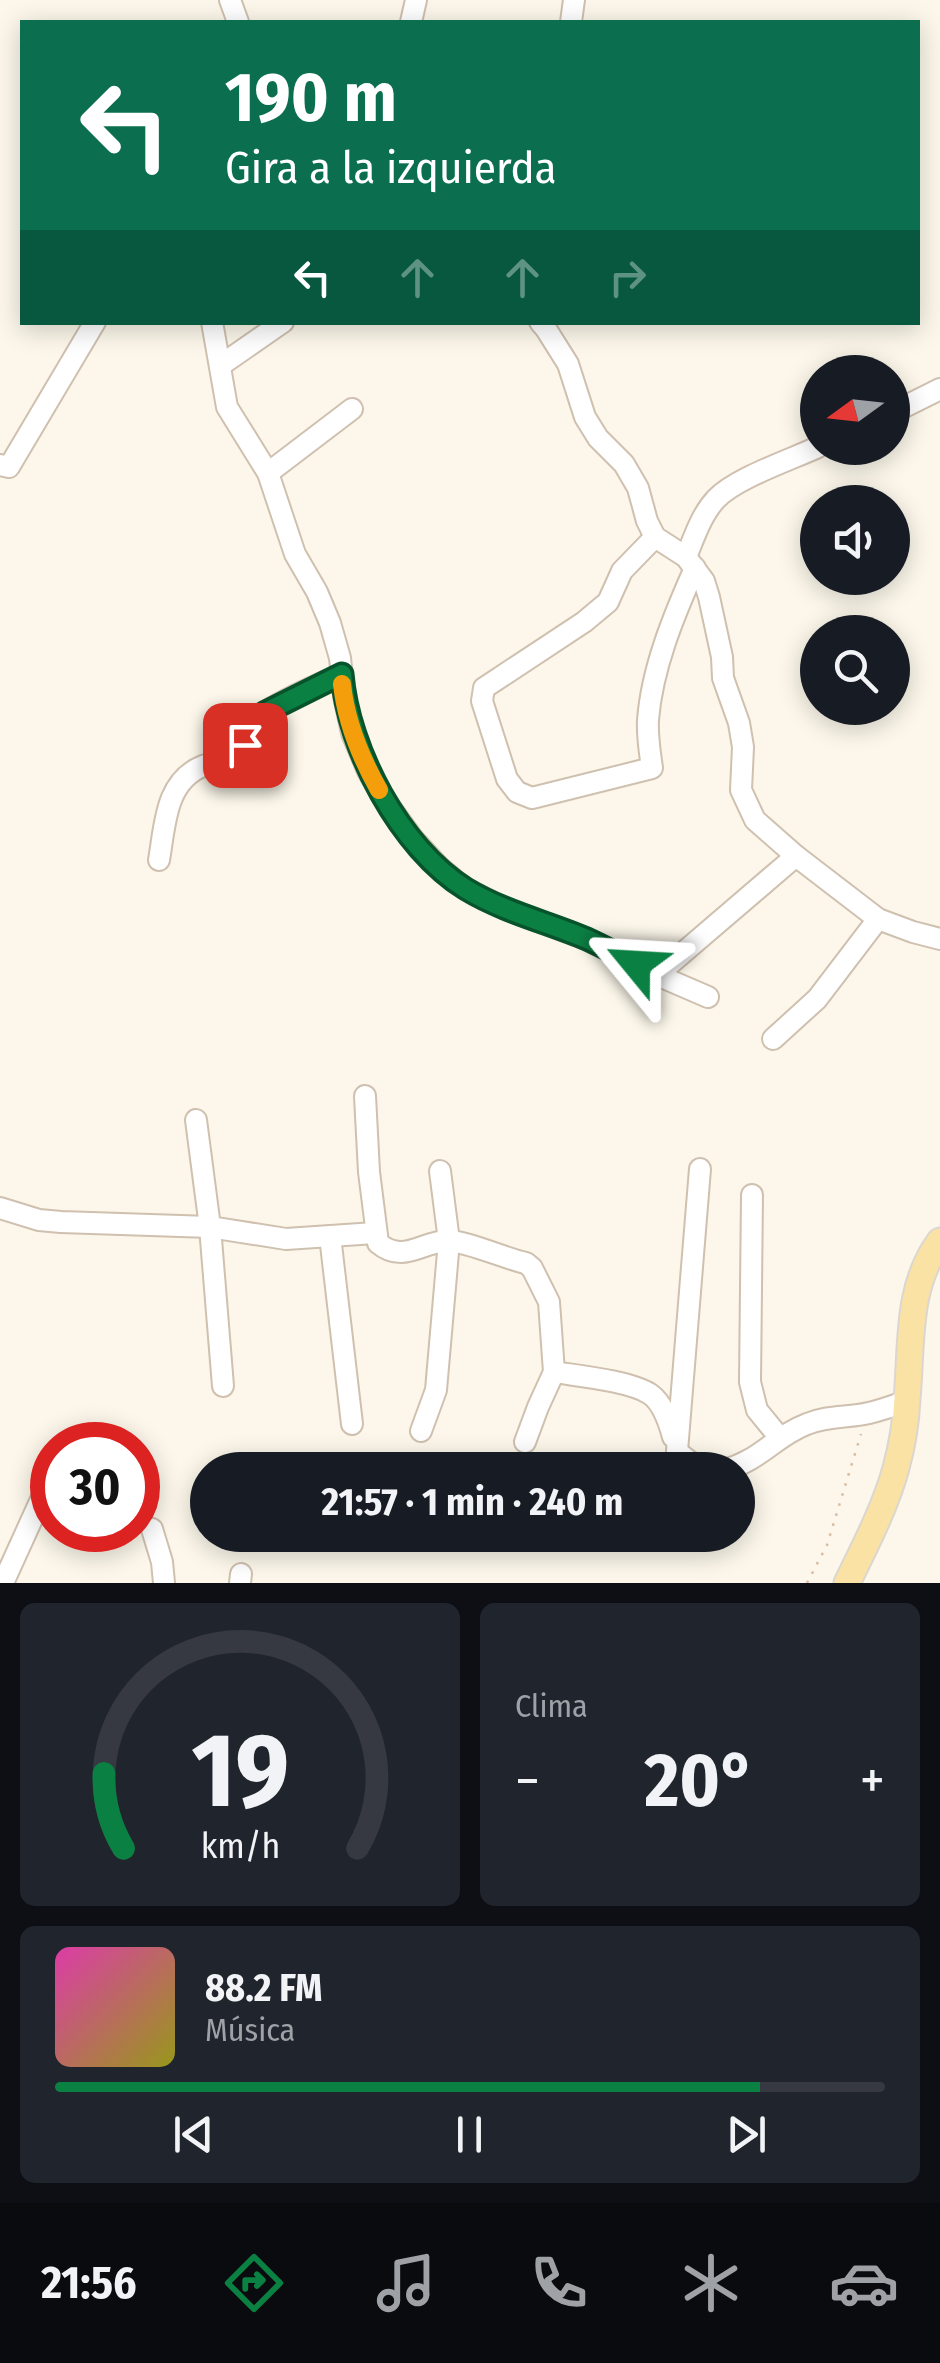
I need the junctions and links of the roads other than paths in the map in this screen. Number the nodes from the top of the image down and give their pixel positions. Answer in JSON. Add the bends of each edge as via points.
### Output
{"nodes":[{"id":1,"x":93,"y":325,"type":"edge"},
{"id":2,"x":213,"y":325,"type":"edge"},
{"id":3,"x":279,"y":325,"type":"edge"},
{"id":4,"x":543,"y":325,"type":"edge"},
{"id":5,"x":220,"y":365,"type":"junction"},
{"id":6,"x":940,"y":389,"type":"edge"},
{"id":7,"x":910,"y":403,"type":"edge"},
{"id":8,"x":352,"y":408,"type":"dead end"},
{"id":9,"x":800,"y":455,"type":"edge"},
{"id":10,"x":5,"y":466,"type":"edge"},
{"id":11,"x":268,"y":473,"type":"junction"},
{"id":12,"x":655,"y":538,"type":"junction"},
{"id":13,"x":690,"y":562,"type":"junction"},
{"id":14,"x":342,"y":674,"type":"junction"},
{"id":15,"x":796,"y":856,"type":"junction"},
{"id":16,"x":160,"y":860,"type":"dead end"},
{"id":17,"x":878,"y":919,"type":"junction"},
{"id":18,"x":940,"y":939,"type":"edge"},
{"id":19,"x":657,"y":975,"type":"junction"},
{"id":20,"x":708,"y":996,"type":"dead end"},
{"id":21,"x":773,"y":1039,"type":"dead end"},
{"id":22,"x":365,"y":1096,"type":"dead end"},
{"id":23,"x":196,"y":1120,"type":"dead end"},
{"id":24,"x":700,"y":1169,"type":"dead end"},
{"id":25,"x":440,"y":1171,"type":"dead end"},
{"id":26,"x":752,"y":1195,"type":"dead end"},
{"id":27,"x":0,"y":1208,"type":"edge"},
{"id":28,"x":210,"y":1228,"type":"junction"},
{"id":29,"x":375,"y":1233,"type":"junction"},
{"id":30,"x":330,"y":1236,"type":"junction"},
{"id":31,"x":450,"y":1240,"type":"junction"},
{"id":32,"x":940,"y":1241,"type":"edge"},
{"id":33,"x":554,"y":1372,"type":"junction"},
{"id":34,"x":223,"y":1386,"type":"dead end"},
{"id":35,"x":907,"y":1401,"type":"junction"},
{"id":36,"x":352,"y":1424,"type":"dead end"},
{"id":37,"x":421,"y":1430,"type":"dead end"},
{"id":38,"x":780,"y":1438,"type":"junction"},
{"id":39,"x":525,"y":1442,"type":"dead end"},
{"id":40,"x":676,"y":1451,"type":"joint"},
{"id":41,"x":755,"y":1458,"type":"edge"},
{"id":42,"x":30,"y":1524,"type":"edge"},
{"id":43,"x":159,"y":1552,"type":"edge"},
{"id":44,"x":3,"y":1583,"type":"edge"},
{"id":45,"x":164,"y":1583,"type":"edge"},
{"id":46,"x":848,"y":1583,"type":"edge"}],
"edges":[{"from":1,"to":10,"type":"street"},
{"from":2,"to":5,"type":"street"},
{"from":3,"to":5,"type":"street"},
{"from":4,"to":12,"type":"street","via":[[568,364],[585,417],[638,488]]},
{"from":5,"to":11,"type":"street","via":[[227,407]]},
{"from":6,"to":7,"type":"street"},
{"from":8,"to":11,"type":"street"},
{"from":9,"to":13,"type":"street","via":[[715,500]]},
{"from":11,"to":14,"type":"street","via":[[295,554],[330,623]]},
{"from":12,"to":13,"type":"street"},
{"from":12,"to":13,"type":"street","via":[[622,571],[608,602],[484,688],[482,701],[517,792],[532,798],[652,768],[648,721]]},
{"from":13,"to":15,"type":"street","via":[[709,596],[723,678],[740,722],[741,790],[755,820]]},
{"from":14,"to":16,"type":"street","via":[[264,713],[232,758],[181,780],[169,802]]},
{"from":14,"to":19,"type":"street","via":[[352,733],[368,771],[439,867],[508,910]]},
{"from":15,"to":17,"type":"street"},
{"from":15,"to":19,"type":"street"},
{"from":17,"to":18,"type":"street"},
{"from":17,"to":21,"type":"street","via":[[817,998]]},
{"from":19,"to":20,"type":"street"},
{"from":22,"to":29,"type":"street"},
{"from":23,"to":28,"type":"street"},
{"from":24,"to":40,"type":"street"},
{"from":25,"to":31,"type":"street"},
{"from":26,"to":38,"type":"street","via":[[750,1382],[757,1410]]},
{"from":27,"to":28,"type":"street","via":[[39,1220]]},
{"from":28,"to":30,"type":"street","via":[[286,1239]]},
{"from":28,"to":34,"type":"street"},
{"from":29,"to":30,"type":"street"},
{"from":29,"to":31,"type":"street","via":[[392,1252]]},
{"from":30,"to":36,"type":"street"},
{"from":31,"to":33,"type":"street","via":[[532,1268],[549,1302]]},
{"from":31,"to":37,"type":"street","via":[[436,1390]]},
{"from":32,"to":35,"type":"main road","via":[[916,1294]]},
{"from":33,"to":39,"type":"street"},
{"from":33,"to":40,"type":"street","via":[[652,1395],[668,1416]]},
{"from":35,"to":38,"type":"street","via":[[828,1417]]},
{"from":35,"to":46,"type":"main road","via":[[896,1468]]},
{"from":38,"to":41,"type":"street"},
{"from":42,"to":44,"type":"street"},
{"from":43,"to":45,"type":"street"}]}
